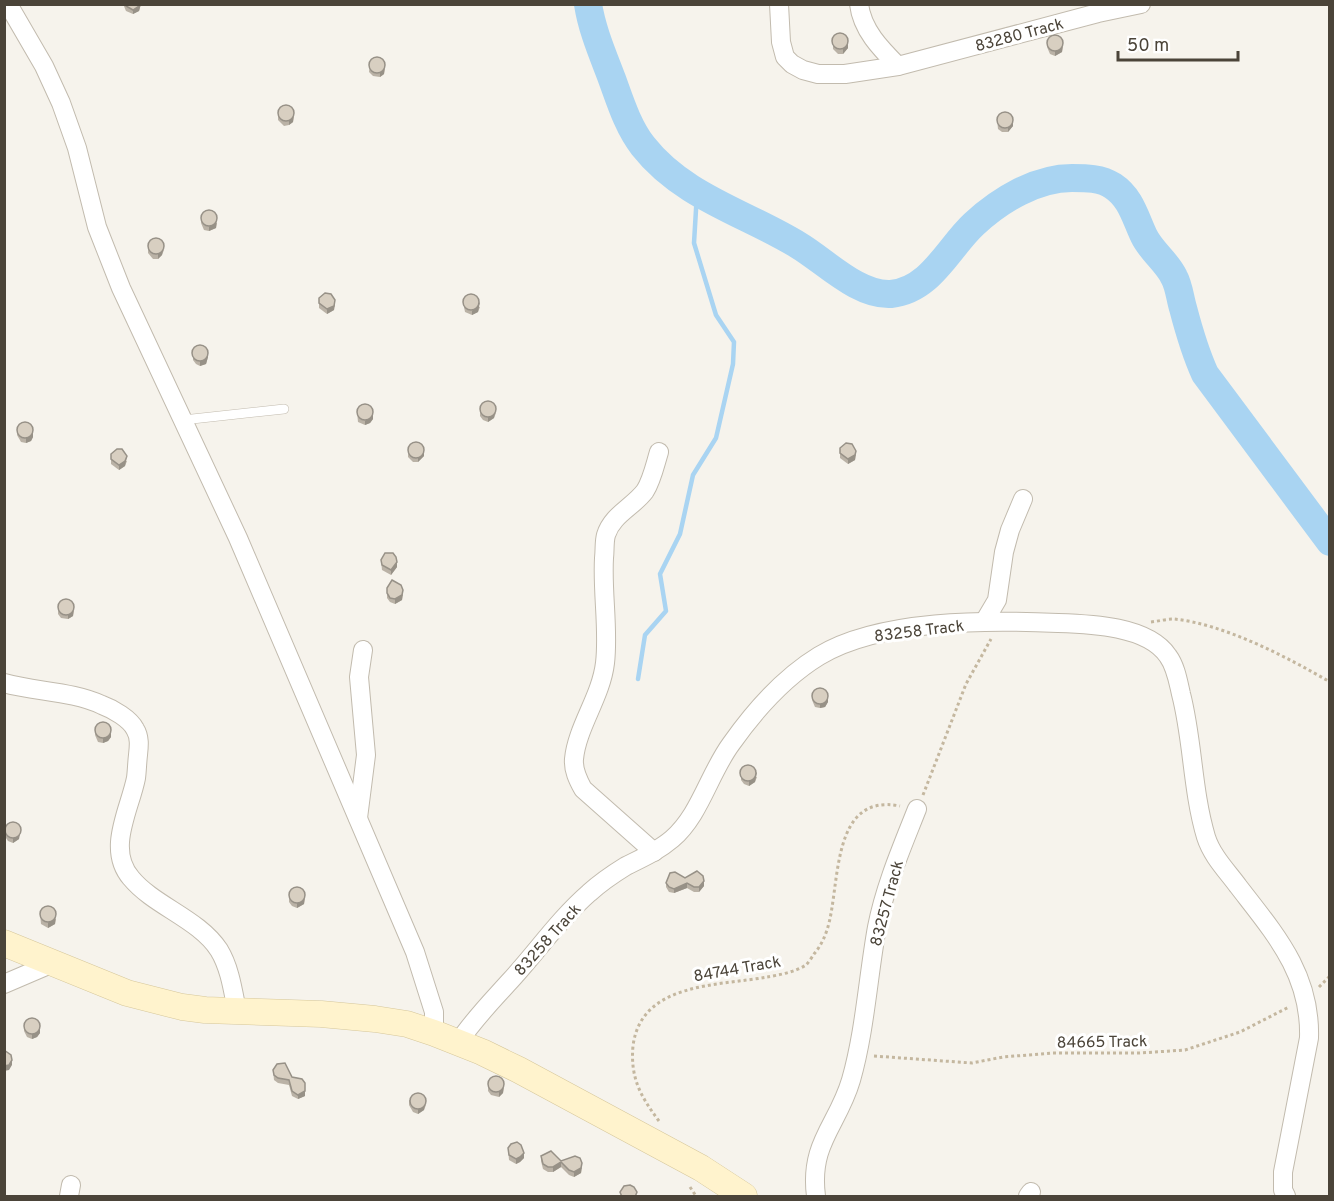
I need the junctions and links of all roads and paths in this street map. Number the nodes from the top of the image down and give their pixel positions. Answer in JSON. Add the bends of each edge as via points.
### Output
{"nodes":[{"id":1,"x":8,"y":4,"type":"edge"},
{"id":2,"x":778,"y":4,"type":"edge"},
{"id":3,"x":860,"y":4,"type":"edge"},
{"id":4,"x":1141,"y":4,"type":"edge"},
{"id":5,"x":898,"y":66,"type":"junction"},
{"id":6,"x":284,"y":409,"type":"dead end"},
{"id":7,"x":183,"y":420,"type":"junction"},
{"id":8,"x":659,"y":452,"type":"dead end"},
{"id":9,"x":1023,"y":499,"type":"dead end"},
{"id":10,"x":992,"y":622,"type":"junction"},
{"id":11,"x":1150,"y":622,"type":"dead end"},
{"id":12,"x":363,"y":650,"type":"dead end"},
{"id":13,"x":1329,"y":682,"type":"edge"},
{"id":14,"x":4,"y":683,"type":"edge"},
{"id":15,"x":917,"y":809,"type":"junction"},
{"id":16,"x":358,"y":819,"type":"junction"},
{"id":17,"x":654,"y":852,"type":"junction"},
{"id":18,"x":4,"y":943,"type":"edge"},
{"id":19,"x":53,"y":963,"type":"junction"},
{"id":20,"x":1329,"y":976,"type":"edge"},
{"id":21,"x":4,"y":984,"type":"edge"},
{"id":22,"x":1306,"y":996,"type":"junction"},
{"id":23,"x":237,"y":1011,"type":"junction"},
{"id":24,"x":434,"y":1033,"type":"junction"},
{"id":25,"x":458,"y":1042,"type":"junction"},
{"id":26,"x":857,"y":1054,"type":"junction"},
{"id":27,"x":662,"y":1125,"type":"dead end"},
{"id":28,"x":744,"y":1197,"type":"edge"},
{"id":29,"x":816,"y":1197,"type":"edge"},
{"id":30,"x":1286,"y":1197,"type":"edge"}],
"edges":[{"from":1,"to":7,"type":"street","via":[[62,103],[106,252]]},
{"from":2,"to":5,"type":"street","name":"83280 Track","via":[[785,57],[803,70],[845,74]]},
{"from":3,"to":5,"type":"street","via":[[866,27]]},
{"from":4,"to":5,"type":"street","name":"83280 Track"},
{"from":6,"to":7,"type":"lane"},
{"from":7,"to":16,"type":"street"},
{"from":8,"to":17,"type":"street","via":[[645,490],[617,516],[606,537],[605,664],[574,761],[584,789]]},
{"from":9,"to":10,"type":"street","via":[[1004,552]]},
{"from":10,"to":15,"type":"path"},
{"from":10,"to":17,"type":"street","name":"83258 Track","via":[[882,632],[819,656],[785,680],[754,713],[729,747],[699,804],[675,837]]},
{"from":10,"to":22,"type":"street","name":"83258 Track","via":[[1117,627],[1158,645],[1169,657],[1184,704],[1209,848],[1287,952]]},
{"from":11,"to":13,"type":"path","via":[[1172,619],[1217,629],[1297,663]]},
{"from":12,"to":16,"type":"street","via":[[359,677],[366,755]]},
{"from":14,"to":23,"type":"street","via":[[104,705],[135,728],[138,759],[124,815],[122,864],[131,878],[203,933],[219,950]]},
{"from":15,"to":26,"type":"street","name":"83257 Track","via":[[878,924]]},
{"from":15,"to":27,"type":"path","name":"84744 Track","via":[[879,805],[855,819],[845,835],[827,929],[806,964],[785,974],[684,990],[648,1010],[639,1023],[632,1061],[638,1090]]},
{"from":16,"to":24,"type":"street","via":[[426,982],[434,1012]]},
{"from":17,"to":25,"type":"street","name":"83258 Track","via":[[587,894]]},
{"from":18,"to":19,"type":"street"},
{"from":19,"to":21,"type":"street"},
{"from":19,"to":23,"type":"street","via":[[158,1002]]},
{"from":20,"to":22,"type":"path","name":"84665 Track"},
{"from":22,"to":26,"type":"path","name":"84665 Track","via":[[1240,1032],[1185,1050],[1053,1053],[972,1064]]},
{"from":22,"to":30,"type":"street","name":"83258 Track","via":[[1309,1038],[1284,1172]]},
{"from":23,"to":24,"type":"street","via":[[375,1019]]},
{"from":24,"to":25,"type":"street"},
{"from":25,"to":28,"type":"street","via":[[519,1070],[701,1168]]},
{"from":26,"to":29,"type":"street","name":"83257 Track","via":[[850,1082],[816,1159]]}]}
